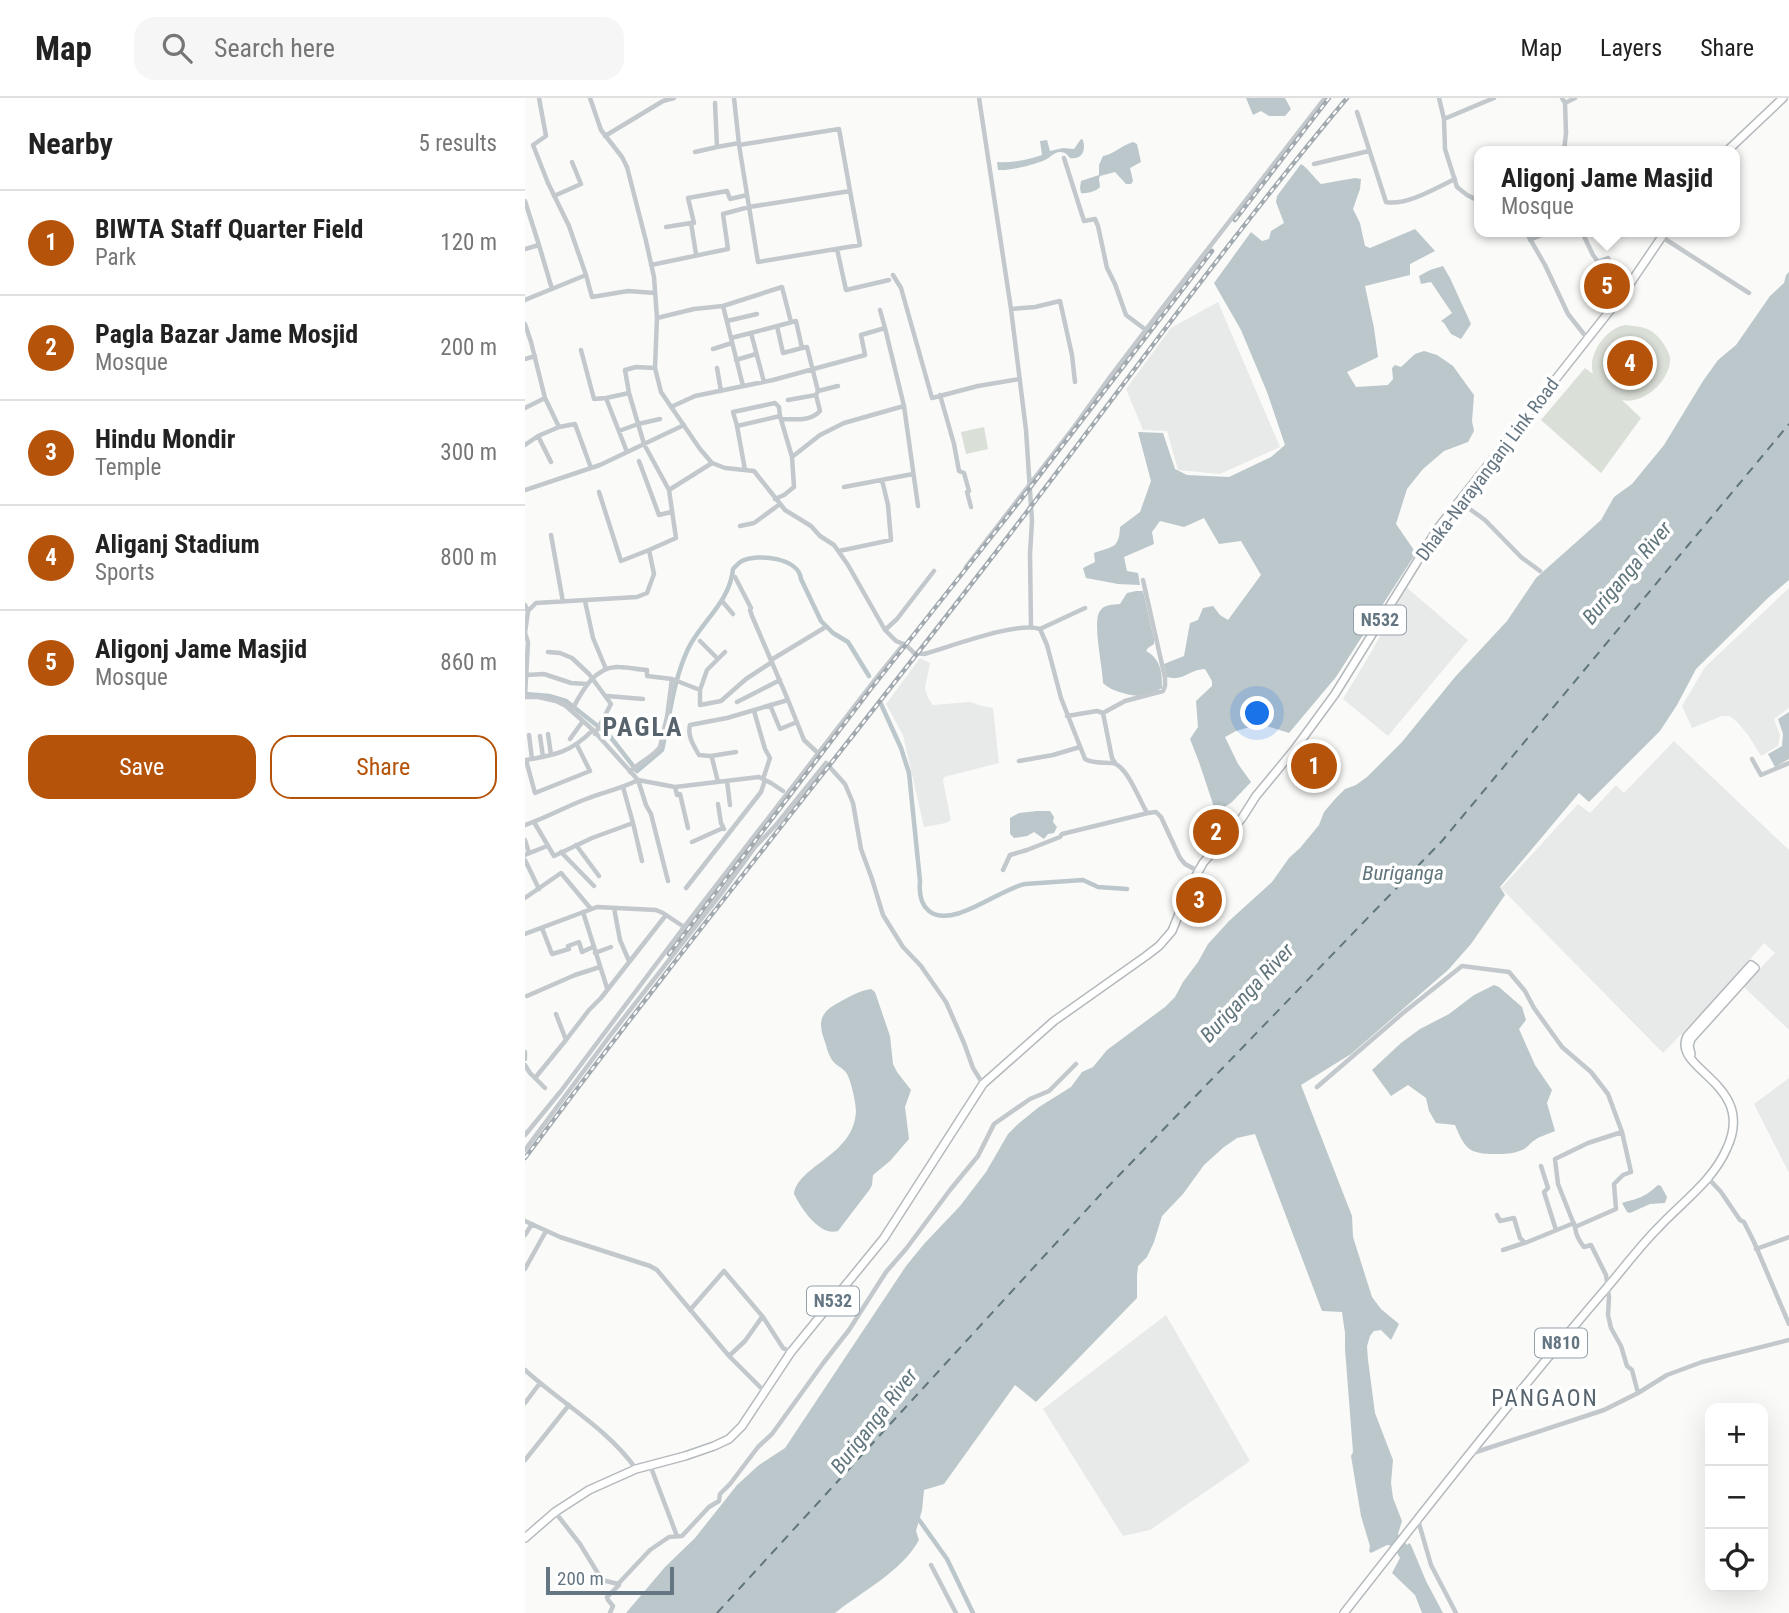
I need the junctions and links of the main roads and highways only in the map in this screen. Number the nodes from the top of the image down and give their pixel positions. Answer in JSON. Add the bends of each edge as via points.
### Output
{"nodes":[{"id":1,"x":1783,"y":98,"type":"edge"},
{"id":2,"x":1732,"y":146,"type":"edge"},
{"id":3,"x":1661,"y":237,"type":"edge"},
{"id":4,"x":1731,"y":1102,"type":"junction"},
{"id":5,"x":526,"y":1536,"type":"edge"},
{"id":6,"x":1344,"y":1613,"type":"edge"}],
"edges":[{"from":1,"to":2,"type":"highway"},
{"from":3,"to":5,"type":"highway","name":"Dhaka-Narayanganj Link Road","number":"N532","via":[[1623,294],[1438,528],[1335,694],[1242,818],[1202,863],[1173,932],[1054,1021],[983,1084],[884,1238],[791,1352],[742,1426],[714,1446],[636,1469],[589,1490]]},
{"from":4,"to":4,"type":"highway","via":[[1684,1047],[1688,1036],[1751,965],[1755,968],[1689,1045],[1691,1054],[1726,1090]]},
{"from":4,"to":6,"type":"highway","number":"N810","via":[[1735,1125],[1728,1152],[1607,1287]]}]}
